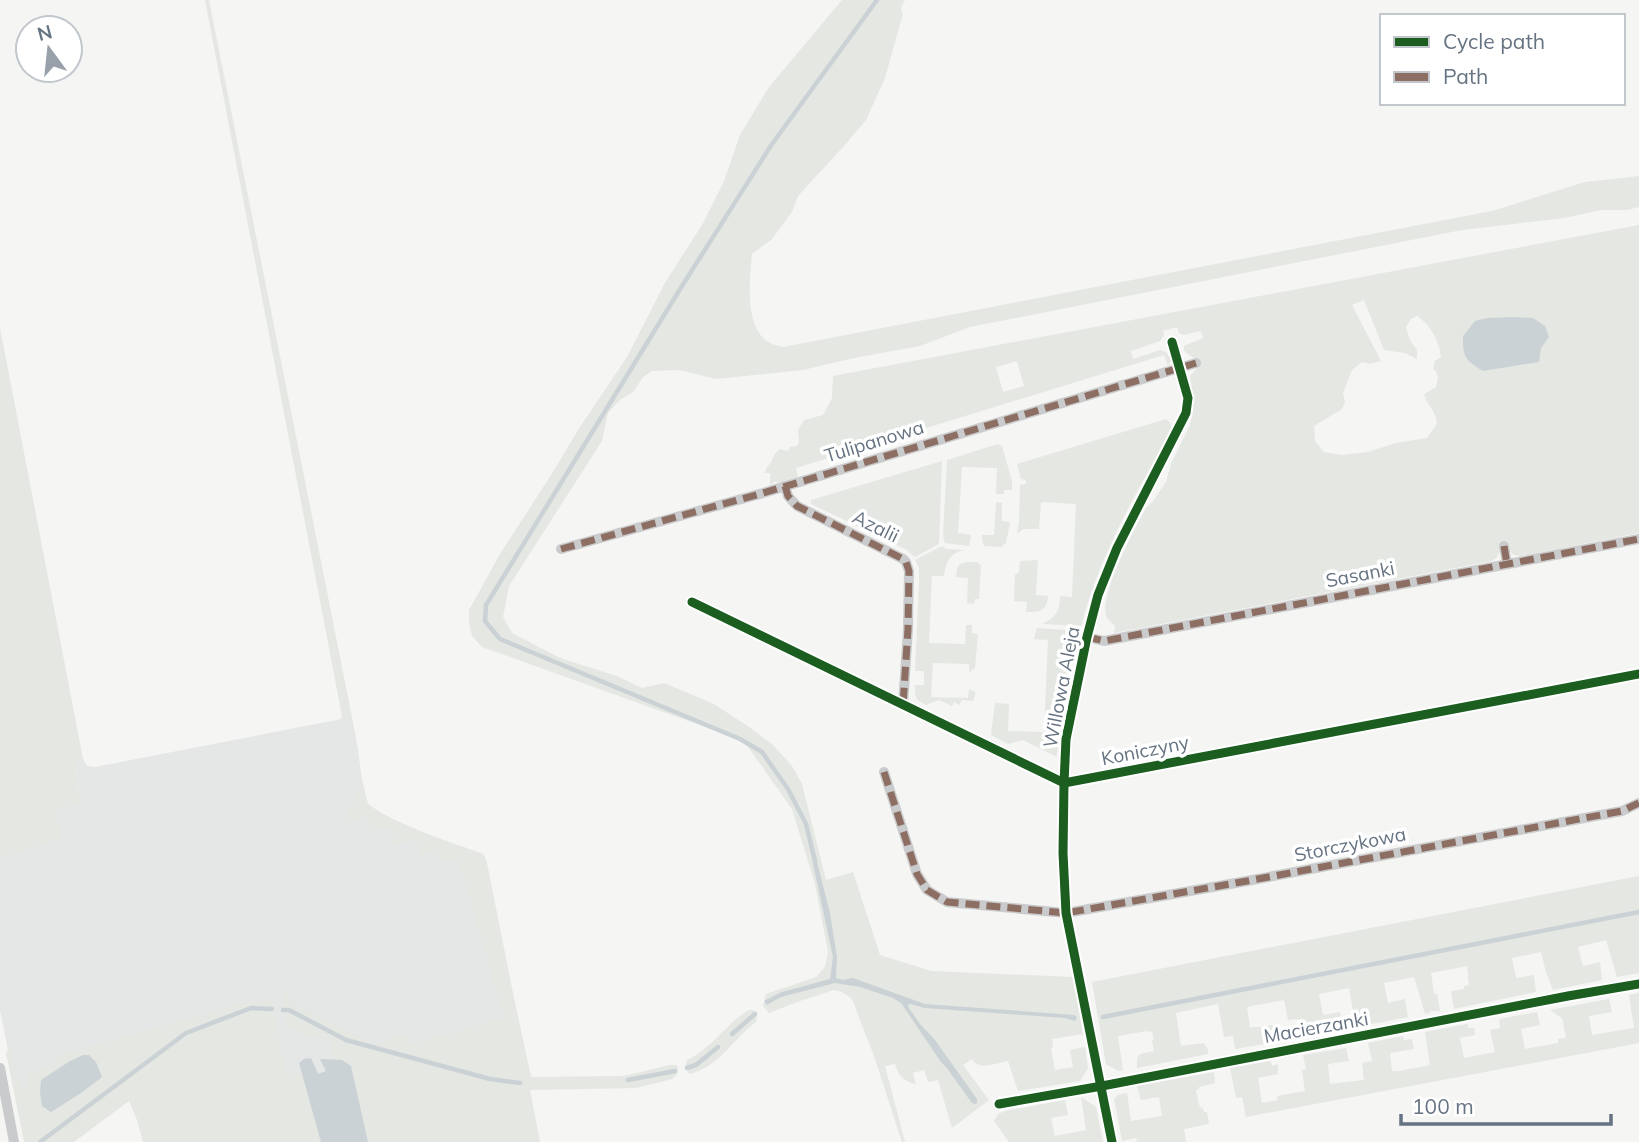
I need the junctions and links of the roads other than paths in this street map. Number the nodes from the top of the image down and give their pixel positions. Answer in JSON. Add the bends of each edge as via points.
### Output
{"nodes":[{"id":1,"x":1172,"y":342,"type":"dead end"},
{"id":2,"x":1196,"y":363,"type":"dead end"},
{"id":3,"x":1180,"y":369,"type":"junction"},
{"id":4,"x":785,"y":486,"type":"junction"},
{"id":5,"x":1639,"y":539,"type":"edge"},
{"id":6,"x":1504,"y":546,"type":"dead end"},
{"id":7,"x":561,"y":549,"type":"dead end"},
{"id":8,"x":1507,"y":564,"type":"junction"},
{"id":9,"x":692,"y":602,"type":"dead end"},
{"id":10,"x":1087,"y":637,"type":"junction"},
{"id":11,"x":1639,"y":674,"type":"edge"},
{"id":12,"x":903,"y":705,"type":"junction"},
{"id":13,"x":884,"y":772,"type":"dead end"},
{"id":14,"x":1064,"y":783,"type":"junction"},
{"id":15,"x":1639,"y":803,"type":"edge"},
{"id":16,"x":1066,"y":912,"type":"junction"},
{"id":17,"x":1639,"y":984,"type":"edge"},
{"id":18,"x":0,"y":1069,"type":"edge"},
{"id":19,"x":1102,"y":1086,"type":"junction"},
{"id":20,"x":999,"y":1104,"type":"dead end"},
{"id":21,"x":14,"y":1142,"type":"edge"},
{"id":22,"x":1112,"y":1142,"type":"edge"}],
"edges":[{"from":1,"to":3,"type":"street","name":"Willowa Aleja"},
{"from":2,"to":3,"type":"street","name":"Tulipanowa"},
{"from":3,"to":4,"type":"street","name":"Tulipanowa"},
{"from":3,"to":10,"type":"street","name":"Willowa Aleja","via":[[1188,398],[1186,413],[1154,489],[1112,559]]},
{"from":4,"to":7,"type":"street","name":"Tulipanowa"},
{"from":4,"to":12,"type":"street","name":"Azalii","via":[[797,506],[906,562],[909,618]]},
{"from":5,"to":8,"type":"street","name":"Sasanki"},
{"from":6,"to":8,"type":"street"},
{"from":8,"to":10,"type":"street","name":"Sasanki","via":[[1104,641]]},
{"from":9,"to":12,"type":"street"},
{"from":10,"to":14,"type":"street","name":"Willowa Aleja","via":[[1066,739]]},
{"from":11,"to":14,"type":"street","name":"Koniczyny"},
{"from":12,"to":14,"type":"street"},
{"from":13,"to":16,"type":"street","name":"Storczykowa","via":[[917,874],[927,890],[947,902]]},
{"from":14,"to":16,"type":"street","name":"Willowa Aleja"},
{"from":15,"to":16,"type":"street","name":"Storczykowa","via":[[1622,811]]},
{"from":16,"to":19,"type":"street","name":"Willowa Aleja"},
{"from":17,"to":19,"type":"street","name":"Macierzanki"},
{"from":18,"to":21,"type":"street"},
{"from":19,"to":20,"type":"street","name":"Macierzanki"},
{"from":19,"to":22,"type":"street","name":"Willowa Aleja"}]}
